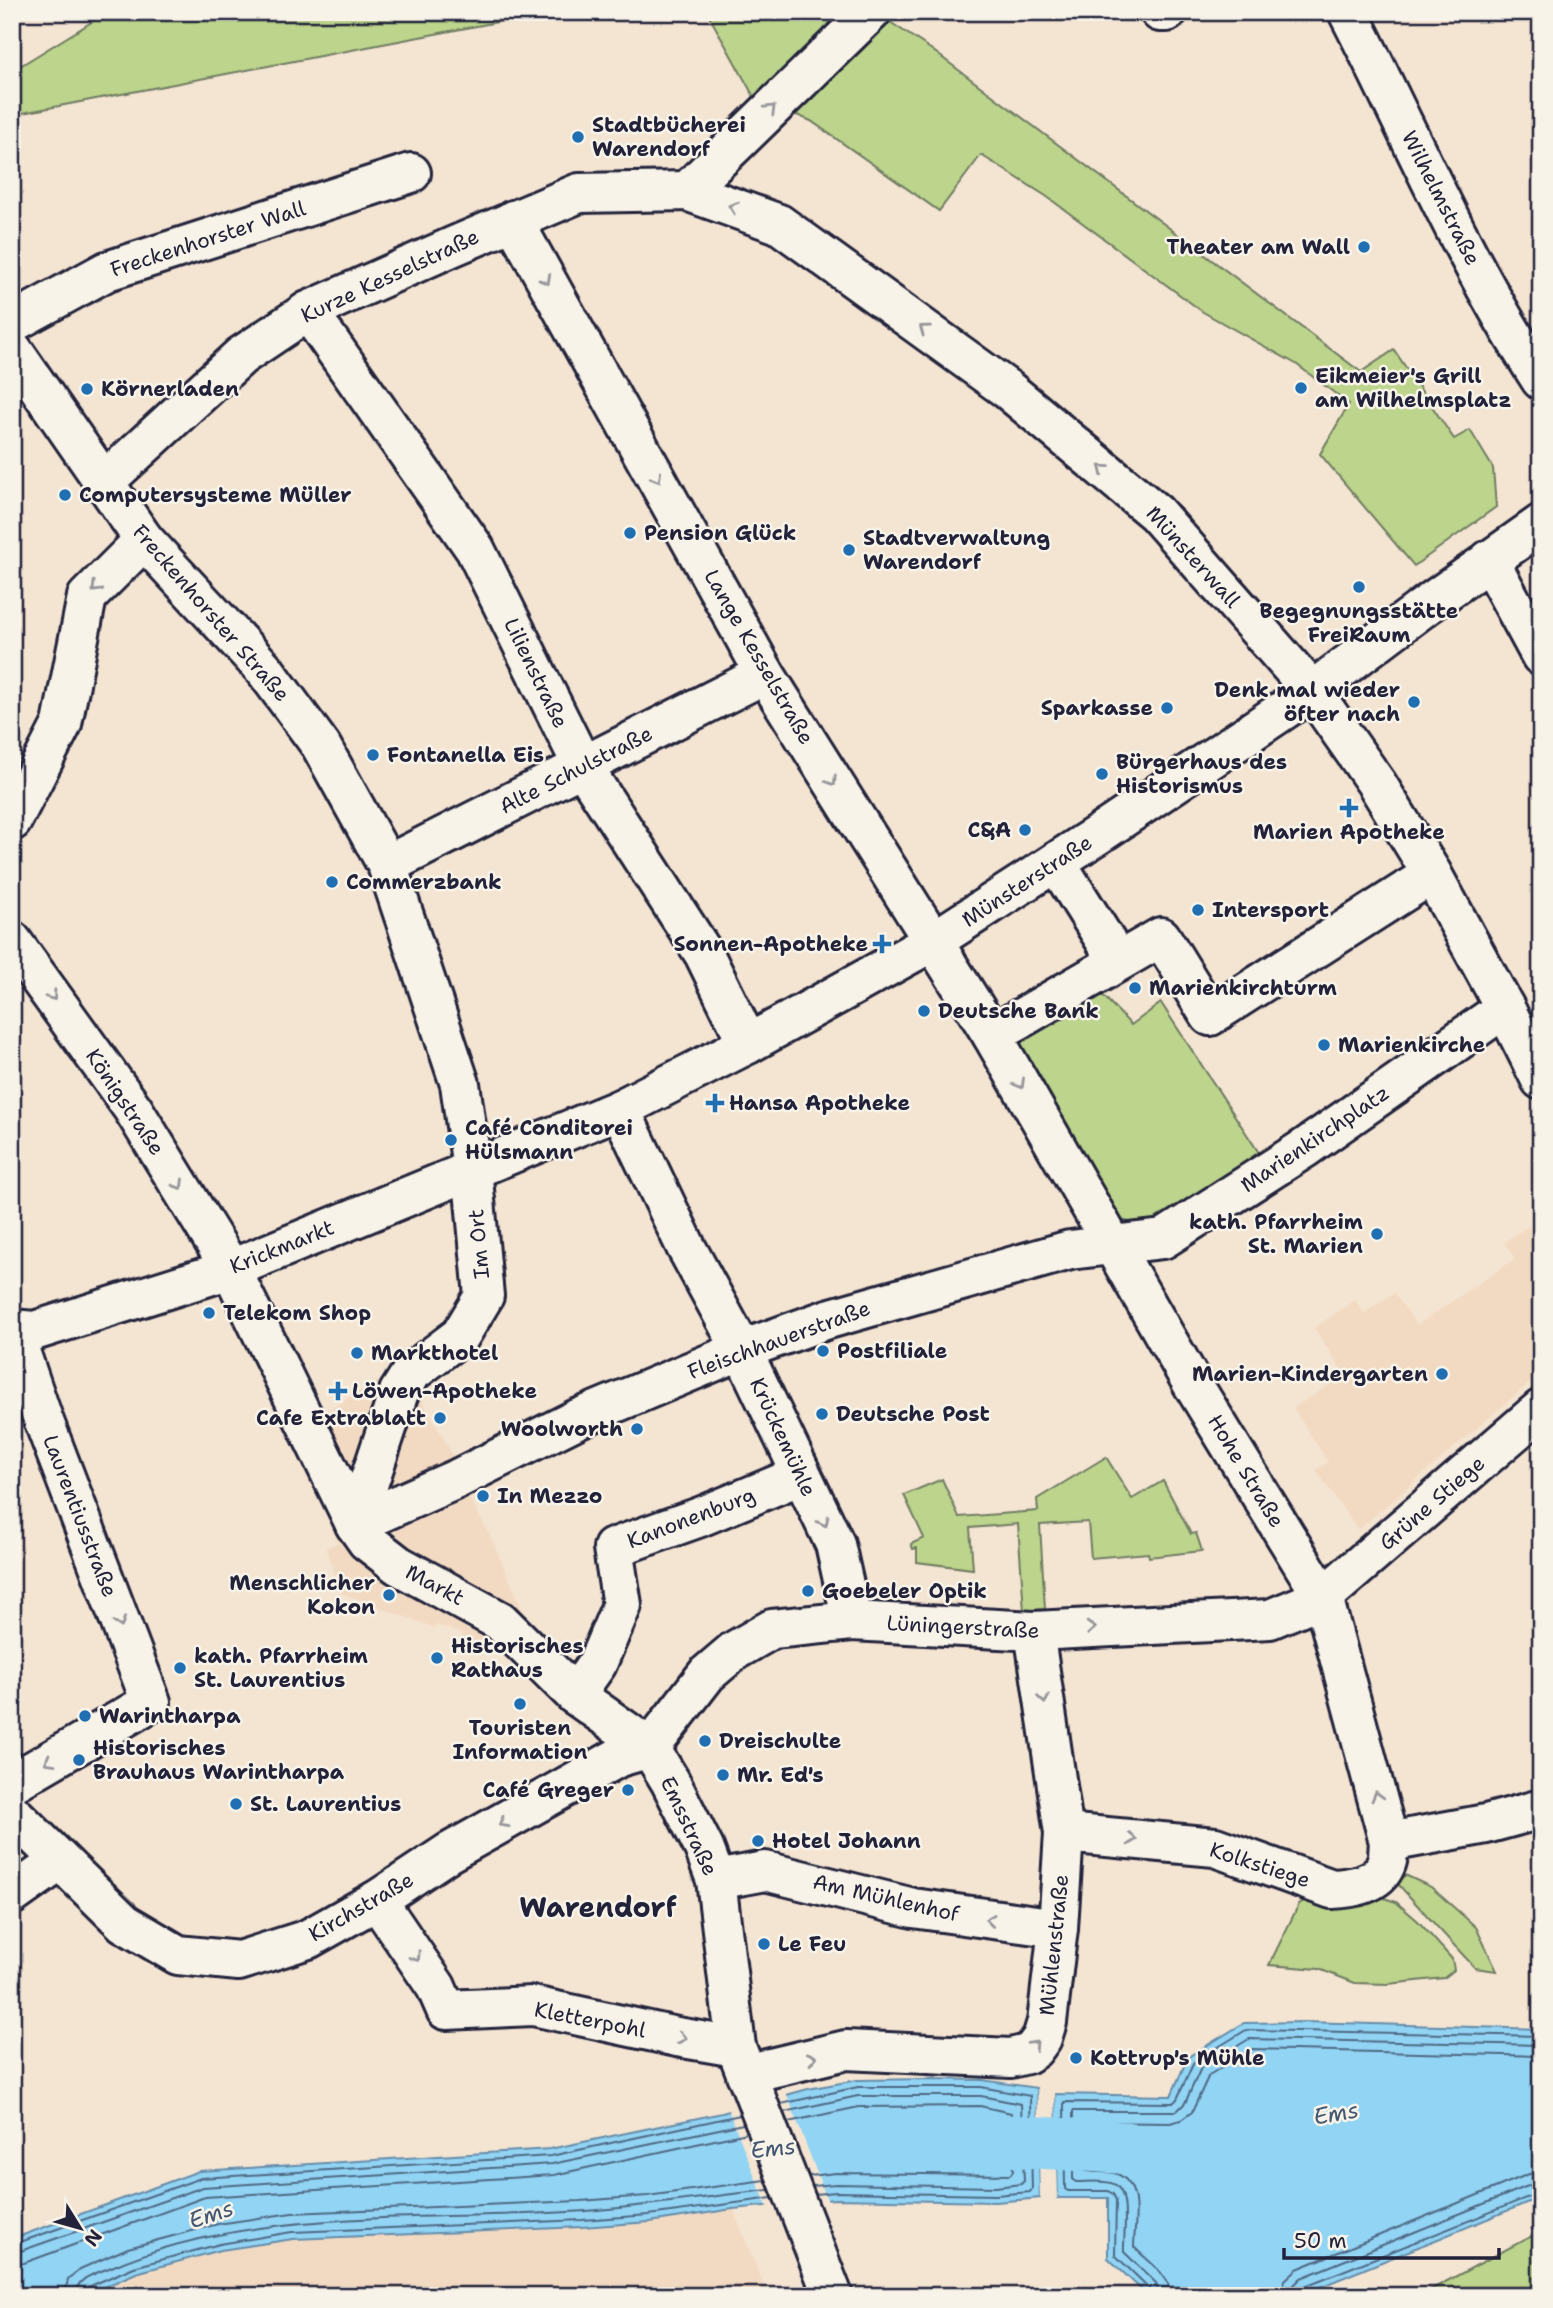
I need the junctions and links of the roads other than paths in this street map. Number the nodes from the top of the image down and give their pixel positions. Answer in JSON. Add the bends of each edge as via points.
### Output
{"nodes":[{"id":1,"x":871,"y":12,"type":"edge"},
{"id":2,"x":1160,"y":12,"type":"edge"},
{"id":3,"x":1167,"y":12,"type":"edge"},
{"id":4,"x":1348,"y":12,"type":"edge"},
{"id":5,"x":411,"y":173,"type":"dead end"},
{"id":6,"x":687,"y":191,"type":"junction"},
{"id":7,"x":513,"y":220,"type":"junction"},
{"id":8,"x":308,"y":312,"type":"junction"},
{"id":9,"x":12,"y":323,"type":"edge"},
{"id":10,"x":12,"y":349,"type":"edge"},
{"id":11,"x":1541,"y":380,"type":"edge"},
{"id":12,"x":103,"y":483,"type":"junction"},
{"id":13,"x":1541,"y":524,"type":"edge"},
{"id":14,"x":144,"y":540,"type":"junction"},
{"id":15,"x":1489,"y":560,"type":"junction"},
{"id":16,"x":1541,"y":656,"type":"edge"},
{"id":17,"x":765,"y":674,"type":"junction"},
{"id":18,"x":1312,"y":691,"type":"junction"},
{"id":19,"x":583,"y":767,"type":"junction"},
{"id":20,"x":12,"y":821,"type":"edge"},
{"id":21,"x":1056,"y":862,"type":"junction"},
{"id":22,"x":387,"y":864,"type":"junction"},
{"id":23,"x":1432,"y":874,"type":"junction"},
{"id":24,"x":12,"y":941,"type":"edge"},
{"id":25,"x":932,"y":943,"type":"junction"},
{"id":26,"x":1118,"y":961,"type":"junction"},
{"id":27,"x":1505,"y":1008,"type":"junction"},
{"id":28,"x":742,"y":1031,"type":"junction"},
{"id":29,"x":992,"y":1035,"type":"junction"},
{"id":30,"x":1541,"y":1080,"type":"edge"},
{"id":31,"x":620,"y":1109,"type":"junction"},
{"id":32,"x":472,"y":1168,"type":"junction"},
{"id":33,"x":1114,"y":1246,"type":"junction"},
{"id":34,"x":231,"y":1269,"type":"junction"},
{"id":35,"x":12,"y":1329,"type":"edge"},
{"id":36,"x":742,"y":1350,"type":"junction"},
{"id":37,"x":1541,"y":1409,"type":"edge"},
{"id":38,"x":306,"y":1423,"type":"joint"},
{"id":39,"x":801,"y":1475,"type":"junction"},
{"id":40,"x":355,"y":1524,"type":"junction"},
{"id":41,"x":1323,"y":1597,"type":"junction"},
{"id":42,"x":852,"y":1621,"type":"junction"},
{"id":43,"x":1034,"y":1632,"type":"junction"},
{"id":44,"x":520,"y":1640,"type":"joint"},
{"id":45,"x":575,"y":1695,"type":"junction"},
{"id":46,"x":650,"y":1748,"type":"junction"},
{"id":47,"x":12,"y":1783,"type":"edge"},
{"id":48,"x":1541,"y":1809,"type":"edge"},
{"id":49,"x":12,"y":1813,"type":"edge"},
{"id":50,"x":1064,"y":1833,"type":"junction"},
{"id":51,"x":1389,"y":1842,"type":"junction"},
{"id":52,"x":60,"y":1861,"type":"junction"},
{"id":53,"x":716,"y":1880,"type":"junction"},
{"id":54,"x":12,"y":1895,"type":"edge"},
{"id":55,"x":377,"y":1900,"type":"junction"},
{"id":56,"x":1058,"y":1928,"type":"junction"},
{"id":57,"x":746,"y":2073,"type":"junction"},
{"id":58,"x":833,"y":2296,"type":"edge"}],
"edges":[{"from":6,"to":1,"type":"street","one_way":true},
{"from":2,"to":3,"type":"street"},
{"from":4,"to":11,"type":"street","name":"Wilhelmstraße","via":[[1458,236]]},
{"from":5,"to":9,"type":"street","name":"Freckenhorster Wall","via":[[107,271]]},
{"from":6,"to":7,"type":"street","name":"Kurze Kesselstraße","via":[[579,193]]},
{"from":18,"to":6,"type":"street","name":"Münsterwall","one_way":true,"via":[[1156,513],[1007,389],[779,224]]},
{"from":7,"to":8,"type":"street","name":"Kurze Kesselstraße"},
{"from":7,"to":17,"type":"street","name":"Lange Kesselstraße","one_way":true},
{"from":8,"to":12,"type":"street","name":"Kurze Kesselstraße","via":[[241,356]]},
{"from":8,"to":19,"type":"street","name":"Lilienstraße","via":[[475,549]]},
{"from":10,"to":12,"type":"street","name":"Freckenhorster Straße"},
{"from":12,"to":14,"type":"street","name":"Freckenhorster Straße"},
{"from":13,"to":15,"type":"street","name":"Münsterstraße"},
{"from":14,"to":20,"type":"street","one_way":true,"via":[[87,597],[62,724]]},
{"from":14,"to":22,"type":"street","name":"Freckenhorster Straße","via":[[264,670],[321,746]]},
{"from":15,"to":16,"type":"street"},
{"from":15,"to":18,"type":"street","name":"Münsterstraße"},
{"from":17,"to":19,"type":"street","name":"Alte Schulstraße"},
{"from":17,"to":25,"type":"street","name":"Lange Kesselstraße","one_way":true},
{"from":18,"to":21,"type":"street","name":"Münsterstraße"},
{"from":18,"to":23,"type":"street","name":"Münsterwall"},
{"from":19,"to":22,"type":"street","name":"Alte Schulstraße"},
{"from":19,"to":28,"type":"street","name":"Lilienstraße","via":[[704,954]]},
{"from":21,"to":25,"type":"street","name":"Münsterstraße"},
{"from":21,"to":26,"type":"street"},
{"from":22,"to":32,"type":"street","name":"Freckenhorster Straße","via":[[460,1084]]},
{"from":23,"to":26,"type":"street","via":[[1210,1016],[1161,937]]},
{"from":23,"to":27,"type":"street","name":"Münsterwall"},
{"from":24,"to":34,"type":"street","name":"Königstraße","one_way":true,"via":[[133,1109]]},
{"from":25,"to":28,"type":"street","name":"Münsterstraße"},
{"from":25,"to":29,"type":"street","name":"Hohe Straße"},
{"from":26,"to":29,"type":"street"},
{"from":27,"to":30,"type":"street","name":"Münsterwall"},
{"from":27,"to":33,"type":"street","name":"Marienkirchplatz","via":[[1305,1148],[1163,1239]]},
{"from":28,"to":31,"type":"street","name":"Münsterstraße"},
{"from":29,"to":33,"type":"street","name":"Hohe Straße","one_way":true},
{"from":31,"to":32,"type":"street","name":"Münsterstraße"},
{"from":31,"to":36,"type":"street","name":"Krückemühle"},
{"from":32,"to":34,"type":"street","name":"Krickmarkt"},
{"from":32,"to":40,"type":"street","name":"Im Ort","via":[[484,1296],[460,1336],[411,1373],[400,1392]]},
{"from":33,"to":36,"type":"street","name":"Fleischhauerstraße","via":[[1058,1253],[828,1319]]},
{"from":33,"to":41,"type":"street","name":"Hohe Straße"},
{"from":34,"to":35,"type":"street","name":"Krickmarkt","via":[[34,1331]]},
{"from":34,"to":38,"type":"street","name":"Königstraße"},
{"from":35,"to":47,"type":"street","name":"Laurentiusstraße","one_way":true,"via":[[151,1702]]},
{"from":36,"to":39,"type":"street","name":"Krückemühle"},
{"from":36,"to":40,"type":"street","name":"Fleischhauerstraße","via":[[578,1419]]},
{"from":37,"to":41,"type":"street","name":"Grüne Stiege"},
{"from":38,"to":40,"type":"street","name":"Markt"},
{"from":39,"to":42,"type":"street","name":"Krückemühle","one_way":true,"via":[[835,1544]]},
{"from":39,"to":45,"type":"street","name":"Kanonenburg","via":[[613,1548],[622,1605],[597,1664]]},
{"from":40,"to":44,"type":"street","name":"Markt","via":[[367,1541],[398,1565],[477,1606]]},
{"from":43,"to":41,"type":"street","name":"Lüningerstraße","one_way":true,"via":[[1270,1619]]},
{"from":51,"to":41,"type":"street","name":"Hohe Straße","one_way":true},
{"from":42,"to":43,"type":"street","name":"Lüningerstraße"},
{"from":42,"to":46,"type":"street","name":"Lüningerstraße","via":[[772,1629],[734,1651],[707,1674]]},
{"from":43,"to":50,"type":"street","name":"Mühlenstraße","one_way":true},
{"from":44,"to":45,"type":"street","name":"Emsstraße"},
{"from":45,"to":46,"type":"street","name":"Emsstraße"},
{"from":46,"to":53,"type":"street","name":"Emsstraße","via":[[704,1848]]},
{"from":46,"to":55,"type":"street","name":"Kirchstraße","one_way":true,"via":[[619,1757],[448,1853]]},
{"from":48,"to":51,"type":"street"},
{"from":49,"to":52,"type":"street","name":"Kirchstraße"},
{"from":50,"to":51,"type":"street","name":"Kolkstiege","one_way":true,"via":[[1215,1847],[1332,1889],[1371,1881],[1386,1866]]},
{"from":50,"to":56,"type":"street","name":"Mühlenstraße"},
{"from":52,"to":54,"type":"street"},
{"from":52,"to":55,"type":"street","name":"Kirchstraße","via":[[124,1923],[178,1955],[239,1961],[308,1940]]},
{"from":56,"to":53,"type":"street","name":"Am Mühlenhof","one_way":true,"via":[[913,1908],[765,1871]]},
{"from":53,"to":57,"type":"street","name":"Emsstraße"},
{"from":55,"to":57,"type":"street","name":"Kletterpohl","one_way":true,"via":[[436,1987],[446,2010],[533,2006],[677,2037]]},
{"from":57,"to":56,"type":"street","name":"Mühlenstraße","one_way":true,"via":[[846,2050],[1011,2058],[1027,2054],[1042,2038],[1047,2022]]},
{"from":57,"to":58,"type":"street","name":"Emsstraße"}]}
